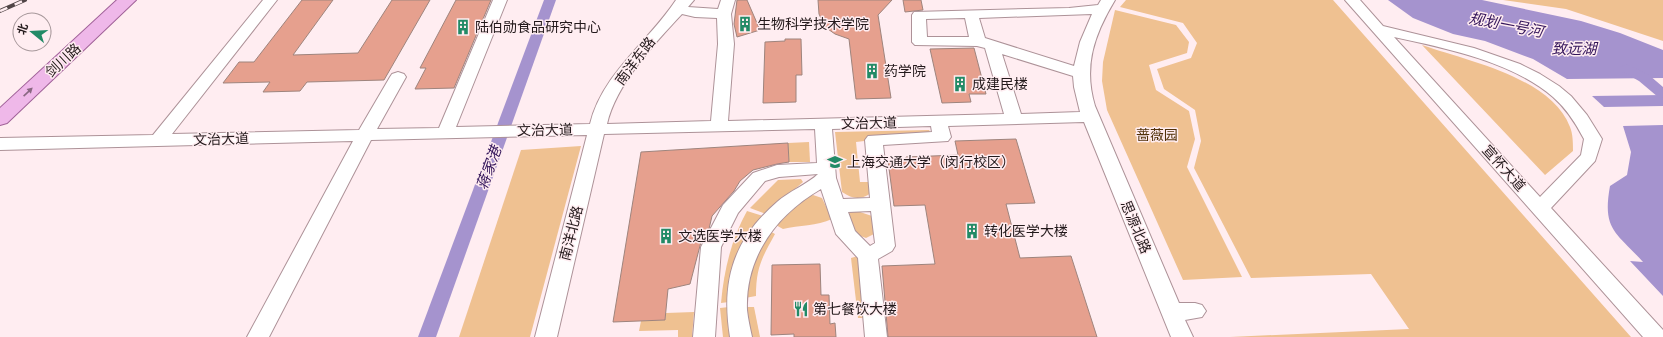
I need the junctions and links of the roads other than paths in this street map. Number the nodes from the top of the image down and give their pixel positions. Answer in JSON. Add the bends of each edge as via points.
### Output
{"nodes":[{"id":1,"x":104,"y":0,"type":"edge"},
{"id":2,"x":127,"y":0,"type":"edge"},
{"id":3,"x":270,"y":0,"type":"edge"},
{"id":4,"x":500,"y":0,"type":"edge"},
{"id":5,"x":1352,"y":0,"type":"edge"},
{"id":6,"x":682,"y":3,"type":"edge"},
{"id":7,"x":1105,"y":4,"type":"edge"},
{"id":8,"x":1040,"y":6,"type":"edge"},
{"id":9,"x":726,"y":7,"type":"edge"},
{"id":10,"x":971,"y":14,"type":"junction"},
{"id":11,"x":1378,"y":29,"type":"junction"},
{"id":12,"x":985,"y":43,"type":"junction"},
{"id":13,"x":1082,"y":74,"type":"junction"},
{"id":14,"x":398,"y":76,"type":"dead end"},
{"id":15,"x":0,"y":98,"type":"edge"},
{"id":16,"x":1090,"y":117,"type":"junction"},
{"id":17,"x":0,"y":119,"type":"edge"},
{"id":18,"x":1014,"y":119,"type":"junction"},
{"id":19,"x":938,"y":121,"type":"junction"},
{"id":20,"x":823,"y":124,"type":"junction"},
{"id":21,"x":719,"y":126,"type":"junction"},
{"id":22,"x":596,"y":129,"type":"junction"},
{"id":23,"x":445,"y":133,"type":"junction"},
{"id":24,"x":365,"y":135,"type":"junction"},
{"id":25,"x":158,"y":140,"type":"junction"},
{"id":26,"x":0,"y":144,"type":"edge"},
{"id":27,"x":827,"y":173,"type":"junction"},
{"id":28,"x":880,"y":204,"type":"junction"},
{"id":29,"x":836,"y":206,"type":"junction"},
{"id":30,"x":1540,"y":208,"type":"junction"},
{"id":31,"x":868,"y":256,"type":"junction"},
{"id":32,"x":1195,"y":311,"type":"dead end"},
{"id":33,"x":1171,"y":312,"type":"junction"},
{"id":34,"x":258,"y":337,"type":"edge"},
{"id":35,"x":546,"y":337,"type":"edge"},
{"id":36,"x":704,"y":337,"type":"edge"},
{"id":37,"x":741,"y":337,"type":"edge"},
{"id":38,"x":876,"y":337,"type":"edge"},
{"id":39,"x":1182,"y":337,"type":"edge"},
{"id":40,"x":1656,"y":337,"type":"edge"}],
"edges":[{"from":1,"to":15,"type":"main road","name":"剑川路"},
{"from":17,"to":2,"type":"main road","name":"剑川路","one_way":true},
{"from":3,"to":25,"type":"lane"},
{"from":4,"to":23,"type":"lane"},
{"from":5,"to":11,"type":"lane","name":"宣怀大道"},
{"from":6,"to":9,"type":"lane","via":[[695,13]]},
{"from":6,"to":22,"type":"lane","name":"南洋东路","via":[[652,38],[607,100]]},
{"from":7,"to":8,"type":"lane"},
{"from":7,"to":13,"type":"lane","name":"思源北路","via":[[1090,35],[1082,62]]},
{"from":8,"to":10,"type":"lane"},
{"from":9,"to":21,"type":"lane","via":[[726,44]]},
{"from":10,"to":12,"type":"lane"},
{"from":10,"to":12,"type":"lane","via":[[919,15],[920,42]]},
{"from":11,"to":30,"type":"lane","name":"宣怀大道"},
{"from":11,"to":30,"type":"lane","via":[[1482,55],[1526,74],[1554,90],[1579,115],[1593,139],[1589,157]]},
{"from":12,"to":13,"type":"lane"},
{"from":12,"to":18,"type":"lane"},
{"from":13,"to":16,"type":"lane","name":"思源北路","via":[[1082,87]]},
{"from":14,"to":24,"type":"lane"},
{"from":16,"to":18,"type":"lane","name":"文治大道"},
{"from":16,"to":33,"type":"lane","name":"思源北路"},
{"from":18,"to":19,"type":"lane","name":"文治大道"},
{"from":19,"to":20,"type":"lane","name":"文治大道"},
{"from":19,"to":28,"type":"lane","via":[[942,137],[874,140]]},
{"from":20,"to":21,"type":"lane","name":"文治大道"},
{"from":20,"to":27,"type":"lane"},
{"from":21,"to":22,"type":"lane","name":"文治大道"},
{"from":22,"to":23,"type":"lane","name":"文治大道"},
{"from":22,"to":35,"type":"lane","name":"南洋北路"},
{"from":23,"to":24,"type":"lane","name":"文治大道"},
{"from":24,"to":25,"type":"lane","name":"文治大道"},
{"from":24,"to":34,"type":"lane"},
{"from":25,"to":26,"type":"lane","name":"文治大道"},
{"from":27,"to":29,"type":"lane"},
{"from":27,"to":36,"type":"lane","via":[[777,171],[760,177],[730,210],[711,247]]},
{"from":27,"to":37,"type":"lane","via":[[784,206],[754,239],[742,263],[736,290],[737,323]]},
{"from":28,"to":29,"type":"lane"},
{"from":28,"to":31,"type":"lane","via":[[885,246]]},
{"from":29,"to":31,"type":"lane","via":[[846,234]]},
{"from":30,"to":40,"type":"lane","name":"宣怀大道"},
{"from":31,"to":38,"type":"lane"},
{"from":32,"to":33,"type":"lane"},
{"from":33,"to":39,"type":"lane","name":"思源北路"}]}
